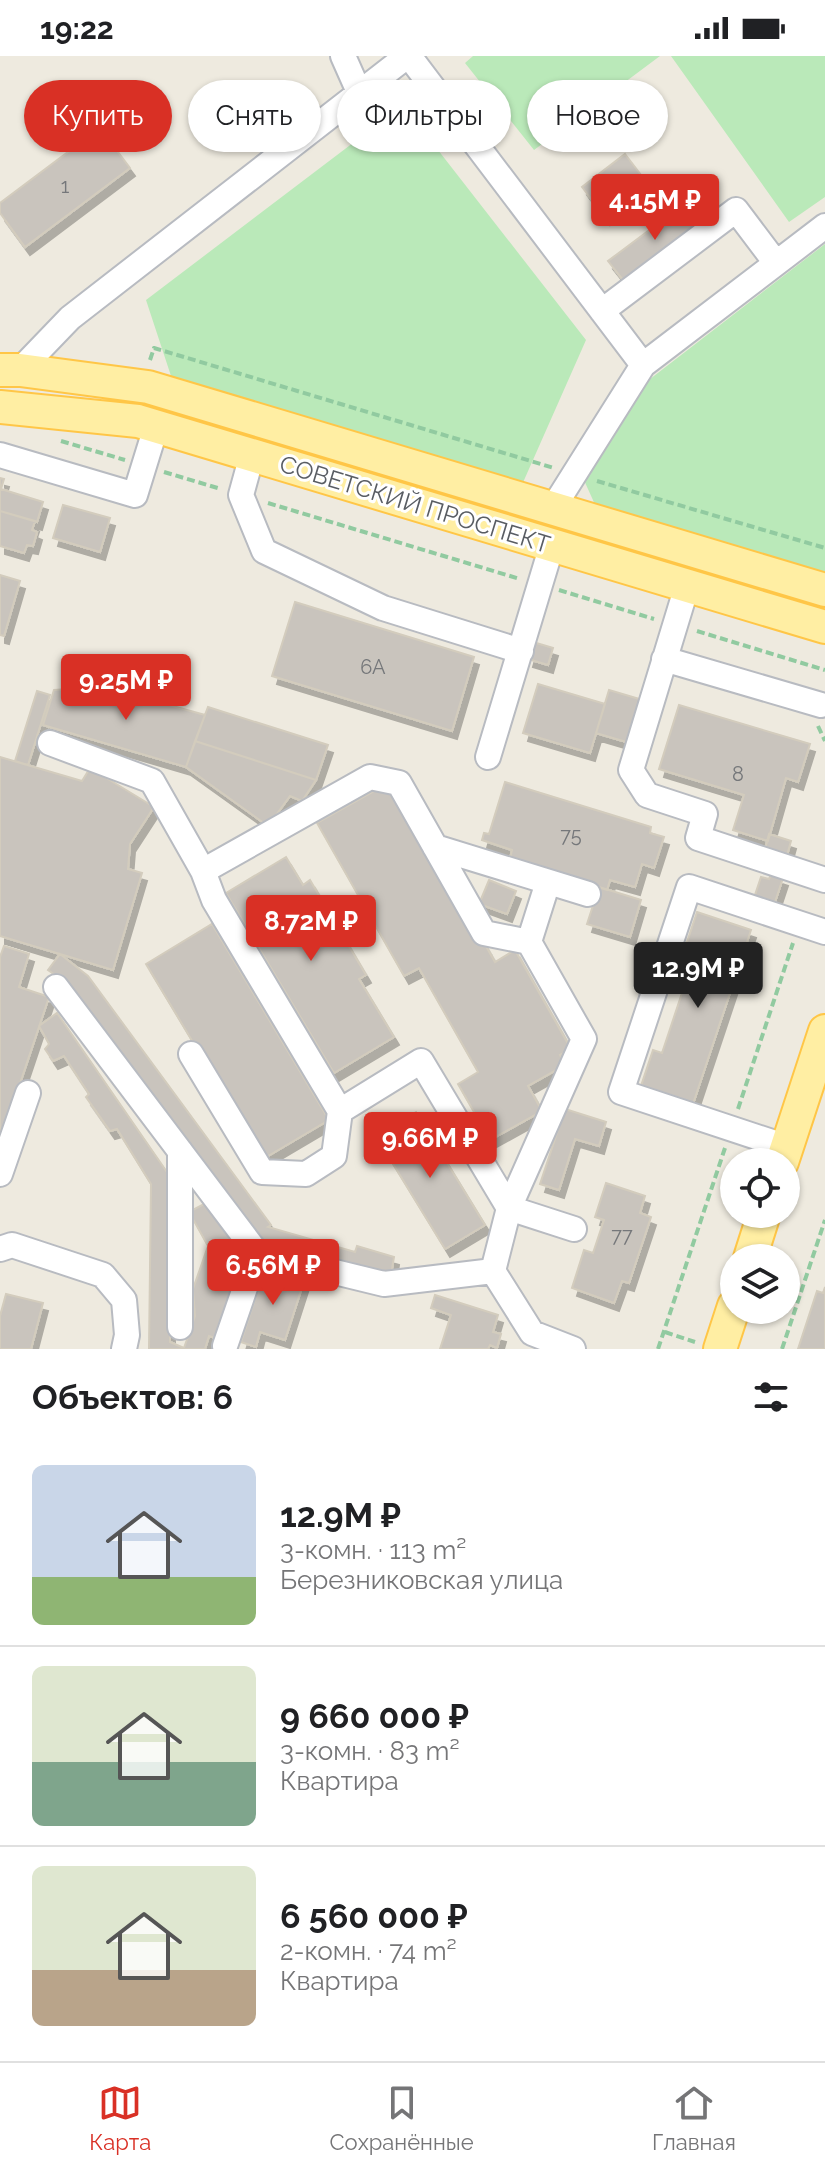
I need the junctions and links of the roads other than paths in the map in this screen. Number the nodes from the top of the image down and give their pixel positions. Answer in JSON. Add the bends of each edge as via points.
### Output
{"nodes":[{"id":1,"x":343,"y":56,"type":"edge"},
{"id":2,"x":408,"y":56,"type":"edge"},
{"id":3,"x":354,"y":80,"type":"edge"},
{"id":4,"x":375,"y":80,"type":"edge"},
{"id":5,"x":337,"y":109,"type":"edge"},
{"id":6,"x":825,"y":226,"type":"edge"},
{"id":7,"x":776,"y":263,"type":"junction"},
{"id":8,"x":602,"y":311,"type":"junction"},
{"id":9,"x":643,"y":365,"type":"junction"},
{"id":10,"x":7,"y":377,"type":"edge"},
{"id":11,"x":0,"y":407,"type":"edge"},
{"id":12,"x":156,"y":427,"type":"junction"},
{"id":13,"x":0,"y":455,"type":"edge"},
{"id":14,"x":252,"y":455,"type":"junction"},
{"id":15,"x":553,"y":508,"type":"junction"},
{"id":16,"x":552,"y":545,"type":"junction"},
{"id":17,"x":687,"y":586,"type":"junction"},
{"id":18,"x":825,"y":590,"type":"edge"},
{"id":19,"x":825,"y":627,"type":"edge"},
{"id":20,"x":521,"y":651,"type":"junction"},
{"id":21,"x":664,"y":659,"type":"junction"},
{"id":22,"x":821,"y":705,"type":"dead end"},
{"id":23,"x":50,"y":743,"type":"dead end"},
{"id":24,"x":488,"y":757,"type":"dead end"},
{"id":25,"x":435,"y":847,"type":"junction"},
{"id":26,"x":203,"y":871,"type":"junction"},
{"id":27,"x":825,"y":880,"type":"edge"},
{"id":28,"x":548,"y":882,"type":"junction"},
{"id":29,"x":588,"y":894,"type":"dead end"},
{"id":30,"x":825,"y":932,"type":"edge"},
{"id":31,"x":529,"y":942,"type":"junction"},
{"id":32,"x":56,"y":987,"type":"dead end"},
{"id":33,"x":825,"y":1031,"type":"edge"},
{"id":34,"x":191,"y":1054,"type":"dead end"},
{"id":35,"x":28,"y":1093,"type":"dead end"},
{"id":36,"x":340,"y":1111,"type":"junction"},
{"id":37,"x":771,"y":1148,"type":"edge"},
{"id":38,"x":786,"y":1148,"type":"edge"},
{"id":39,"x":180,"y":1151,"type":"junction"},
{"id":40,"x":0,"y":1174,"type":"edge"},
{"id":41,"x":509,"y":1208,"type":"junction"},
{"id":42,"x":574,"y":1229,"type":"dead end"},
{"id":43,"x":4,"y":1241,"type":"edge"},
{"id":44,"x":257,"y":1253,"type":"junction"},
{"id":45,"x":493,"y":1271,"type":"junction"},
{"id":46,"x":724,"y":1324,"type":"edge"},
{"id":47,"x":180,"y":1327,"type":"dead end"},
{"id":48,"x":225,"y":1346,"type":"dead end"},
{"id":49,"x":711,"y":1347,"type":"edge"},
{"id":50,"x":124,"y":1349,"type":"edge"},
{"id":51,"x":573,"y":1349,"type":"edge"}],
"edges":[{"from":1,"to":3,"type":"street"},
{"from":2,"to":4,"type":"street"},
{"from":2,"to":8,"type":"street"},
{"from":5,"to":10,"type":"street","via":[[70,318]]},
{"from":6,"to":7,"type":"street"},
{"from":7,"to":8,"type":"street","via":[[736,210]]},
{"from":7,"to":9,"type":"street"},
{"from":8,"to":9,"type":"street"},
{"from":9,"to":15,"type":"street"},
{"from":10,"to":15,"type":"main road","name":"СОВЕТСКИЙ ПРОСПЕКТ","via":[[148,387]]},
{"from":11,"to":12,"type":"main road","name":"СОВЕТСКИЙ ПРОСПЕКТ"},
{"from":12,"to":13,"type":"street","via":[[135,495]]},
{"from":12,"to":14,"type":"main road","name":"СОВЕТСКИЙ ПРОСПЕКТ"},
{"from":14,"to":16,"type":"main road","name":"СОВЕТСКИЙ ПРОСПЕКТ"},
{"from":14,"to":20,"type":"street","via":[[241,495],[264,551],[383,608]]},
{"from":15,"to":18,"type":"main road","name":"СОВЕТСКИЙ ПРОСПЕКТ"},
{"from":16,"to":17,"type":"main road","name":"СОВЕТСКИЙ ПРОСПЕКТ"},
{"from":16,"to":20,"type":"street"},
{"from":17,"to":19,"type":"main road","name":"СОВЕТСКИЙ ПРОСПЕКТ"},
{"from":17,"to":21,"type":"street"},
{"from":20,"to":24,"type":"street"},
{"from":21,"to":22,"type":"street"},
{"from":21,"to":27,"type":"street","via":[[631,770],[647,795],[705,814],[698,838]]},
{"from":23,"to":26,"type":"street","via":[[152,781]]},
{"from":25,"to":26,"type":"street","via":[[399,783],[370,777]]},
{"from":25,"to":28,"type":"street"},
{"from":25,"to":31,"type":"street","via":[[484,933]]},
{"from":26,"to":36,"type":"street","via":[[214,900]]},
{"from":28,"to":29,"type":"street"},
{"from":28,"to":31,"type":"street"},
{"from":30,"to":37,"type":"street","via":[[689,887],[621,1092]]},
{"from":31,"to":41,"type":"street","via":[[584,1039]]},
{"from":32,"to":39,"type":"street"},
{"from":33,"to":38,"type":"main road"},
{"from":34,"to":36,"type":"street","via":[[262,1172],[306,1174],[334,1156]]},
{"from":35,"to":40,"type":"street"},
{"from":36,"to":41,"type":"street","via":[[421,1061]]},
{"from":39,"to":44,"type":"street"},
{"from":39,"to":47,"type":"street"},
{"from":41,"to":42,"type":"street"},
{"from":41,"to":45,"type":"street"},
{"from":43,"to":50,"type":"street","via":[[103,1275],[124,1300]]},
{"from":44,"to":45,"type":"street","via":[[384,1284]]},
{"from":44,"to":48,"type":"street"},
{"from":45,"to":51,"type":"street","via":[[532,1333]]},
{"from":46,"to":49,"type":"main road"}]}
